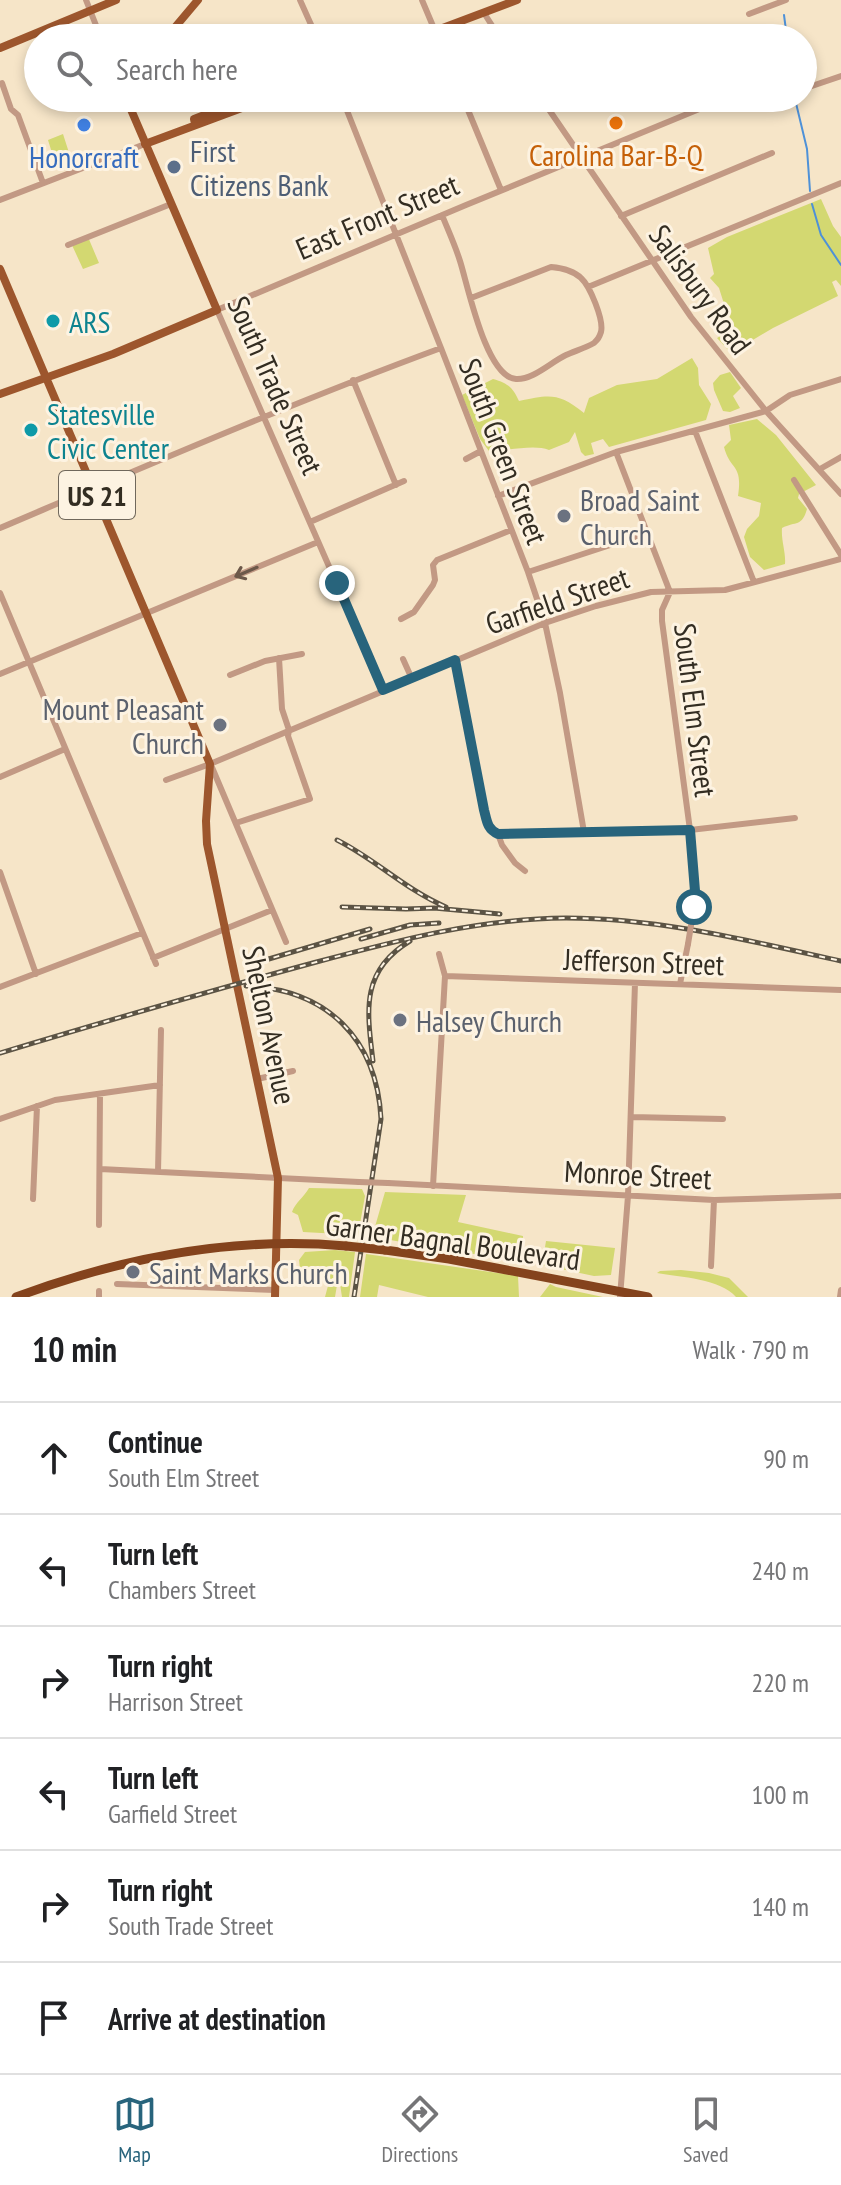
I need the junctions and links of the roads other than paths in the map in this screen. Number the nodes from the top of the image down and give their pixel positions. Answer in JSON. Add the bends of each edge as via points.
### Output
{"nodes":[{"id":1,"x":86,"y":0,"type":"edge"},
{"id":2,"x":116,"y":0,"type":"edge"},
{"id":3,"x":198,"y":0,"type":"edge"},
{"id":4,"x":300,"y":0,"type":"edge"},
{"id":5,"x":422,"y":0,"type":"edge"},
{"id":6,"x":517,"y":0,"type":"edge"},
{"id":7,"x":786,"y":0,"type":"edge"},
{"id":8,"x":90,"y":12,"type":"junction"},
{"id":9,"x":484,"y":13,"type":"junction"},
{"id":10,"x":749,"y":14,"type":"dead end"},
{"id":11,"x":60,"y":24,"type":"edge"},
{"id":12,"x":95,"y":24,"type":"edge"},
{"id":13,"x":178,"y":24,"type":"edge"},
{"id":14,"x":311,"y":24,"type":"edge"},
{"id":15,"x":432,"y":24,"type":"edge"},
{"id":16,"x":459,"y":24,"type":"edge"},
{"id":17,"x":491,"y":24,"type":"edge"},
{"id":18,"x":24,"y":38,"type":"edge"},
{"id":19,"x":0,"y":48,"type":"edge"},
{"id":20,"x":841,"y":76,"type":"edge"},
{"id":21,"x":817,"y":84,"type":"edge"},
{"id":22,"x":3,"y":87,"type":"dead end"},
{"id":23,"x":132,"y":112,"type":"edge"},
{"id":24,"x":215,"y":112,"type":"edge"},
{"id":25,"x":348,"y":112,"type":"edge"},
{"id":26,"x":469,"y":112,"type":"edge"},
{"id":27,"x":550,"y":112,"type":"edge"},
{"id":28,"x":691,"y":112,"type":"edge"},
{"id":29,"x":145,"y":144,"type":"junction"},
{"id":30,"x":772,"y":153,"type":"dead end"},
{"id":31,"x":580,"y":157,"type":"junction"},
{"id":32,"x":43,"y":183,"type":"junction"},
{"id":33,"x":841,"y":183,"type":"edge"},
{"id":34,"x":501,"y":190,"type":"junction"},
{"id":35,"x":0,"y":200,"type":"edge"},
{"id":36,"x":171,"y":204,"type":"junction"},
{"id":37,"x":442,"y":215,"type":"junction"},
{"id":38,"x":621,"y":216,"type":"junction"},
{"id":39,"x":396,"y":234,"type":"junction"},
{"id":40,"x":68,"y":245,"type":"dead end"},
{"id":41,"x":652,"y":262,"type":"junction"},
{"id":42,"x":1,"y":275,"type":"edge"},
{"id":43,"x":588,"y":287,"type":"junction"},
{"id":44,"x":471,"y":298,"type":"junction"},
{"id":45,"x":217,"y":310,"type":"junction"},
{"id":46,"x":441,"y":348,"type":"junction"},
{"id":47,"x":46,"y":378,"type":"junction"},
{"id":48,"x":841,"y":379,"type":"edge"},
{"id":49,"x":353,"y":380,"type":"junction"},
{"id":50,"x":0,"y":394,"type":"edge"},
{"id":51,"x":766,"y":411,"type":"junction"},
{"id":52,"x":264,"y":417,"type":"junction"},
{"id":53,"x":695,"y":431,"type":"junction"},
{"id":54,"x":481,"y":451,"type":"junction"},
{"id":55,"x":616,"y":452,"type":"junction"},
{"id":56,"x":841,"y":457,"type":"edge"},
{"id":57,"x":466,"y":459,"type":"dead end"},
{"id":58,"x":820,"y":469,"type":"junction"},
{"id":59,"x":794,"y":480,"type":"dead end"},
{"id":60,"x":404,"y":481,"type":"dead end"},
{"id":61,"x":396,"y":485,"type":"junction"},
{"id":62,"x":94,"y":488,"type":"junction"},
{"id":63,"x":841,"y":494,"type":"edge"},
{"id":64,"x":498,"y":496,"type":"junction"},
{"id":65,"x":310,"y":522,"type":"junction"},
{"id":66,"x":0,"y":528,"type":"edge"},
{"id":67,"x":511,"y":530,"type":"junction"},
{"id":68,"x":647,"y":533,"type":"junction"},
{"id":69,"x":318,"y":542,"type":"junction"},
{"id":70,"x":841,"y":557,"type":"edge"},
{"id":71,"x":528,"y":572,"type":"junction"},
{"id":72,"x":754,"y":582,"type":"junction"},
{"id":73,"x":670,"y":592,"type":"junction"},
{"id":74,"x":0,"y":593,"type":"edge"},
{"id":75,"x":147,"y":613,"type":"junction"},
{"id":76,"x":401,"y":619,"type":"dead end"},
{"id":77,"x":545,"y":623,"type":"junction"},
{"id":78,"x":302,"y":654,"type":"dead end"},
{"id":79,"x":279,"y":658,"type":"junction"},
{"id":80,"x":403,"y":659,"type":"dead end"},
{"id":81,"x":455,"y":660,"type":"junction"},
{"id":82,"x":29,"y":662,"type":"junction"},
{"id":83,"x":0,"y":674,"type":"edge"},
{"id":84,"x":230,"y":675,"type":"dead end"},
{"id":85,"x":412,"y":679,"type":"junction"},
{"id":86,"x":383,"y":690,"type":"junction"},
{"id":87,"x":289,"y":730,"type":"junction"},
{"id":88,"x":65,"y":749,"type":"junction"},
{"id":89,"x":210,"y":764,"type":"junction"},
{"id":90,"x":0,"y":777,"type":"edge"},
{"id":91,"x":166,"y":780,"type":"dead end"},
{"id":92,"x":795,"y":818,"type":"dead end"},
{"id":93,"x":236,"y":823,"type":"junction"},
{"id":94,"x":690,"y":830,"type":"junction"},
{"id":95,"x":584,"y":832,"type":"junction"},
{"id":96,"x":498,"y":834,"type":"junction"},
{"id":97,"x":525,"y":871,"type":"dead end"},
{"id":98,"x":0,"y":872,"type":"edge"},
{"id":99,"x":272,"y":910,"type":"junction"},
{"id":100,"x":225,"y":929,"type":"junction"},
{"id":101,"x":142,"y":933,"type":"junction"},
{"id":102,"x":286,"y":942,"type":"dead end"},
{"id":103,"x":439,"y":954,"type":"dead end"},
{"id":104,"x":36,"y":974,"type":"junction"},
{"id":105,"x":445,"y":976,"type":"junction"},
{"id":106,"x":635,"y":983,"type":"junction"},
{"id":107,"x":680,"y":984,"type":"junction"},
{"id":108,"x":0,"y":987,"type":"edge"},
{"id":109,"x":841,"y":990,"type":"edge"},
{"id":110,"x":161,"y":1030,"type":"dead end"},
{"id":111,"x":293,"y":1071,"type":"dead end"},
{"id":112,"x":257,"y":1079,"type":"junction"},
{"id":113,"x":160,"y":1085,"type":"junction"},
{"id":114,"x":100,"y":1094,"type":"junction"},
{"id":115,"x":37,"y":1106,"type":"junction"},
{"id":116,"x":631,"y":1117,"type":"junction"},
{"id":117,"x":0,"y":1119,"type":"edge"},
{"id":118,"x":723,"y":1119,"type":"dead end"},
{"id":119,"x":100,"y":1169,"type":"junction"},
{"id":120,"x":158,"y":1172,"type":"junction"},
{"id":121,"x":278,"y":1178,"type":"junction"},
{"id":122,"x":433,"y":1186,"type":"junction"},
{"id":123,"x":628,"y":1196,"type":"junction"},
{"id":124,"x":841,"y":1196,"type":"edge"},
{"id":125,"x":33,"y":1199,"type":"dead end"},
{"id":126,"x":714,"y":1200,"type":"junction"},
{"id":127,"x":99,"y":1225,"type":"dead end"},
{"id":128,"x":276,"y":1244,"type":"junction"},
{"id":129,"x":711,"y":1266,"type":"dead end"},
{"id":130,"x":117,"y":1284,"type":"dead end"},
{"id":131,"x":186,"y":1287,"type":"junction"},
{"id":132,"x":841,"y":1290,"type":"edge"},
{"id":133,"x":275,"y":1293,"type":"edge"},
{"id":134,"x":621,"y":1294,"type":"edge"},
{"id":135,"x":16,"y":1297,"type":"edge"},
{"id":136,"x":186,"y":1297,"type":"edge"},
{"id":137,"x":648,"y":1297,"type":"edge"},
{"id":138,"x":840,"y":1297,"type":"edge"}],
"edges":[{"from":1,"to":8,"type":"street"},
{"from":2,"to":8,"type":"main road"},
{"from":3,"to":13,"type":"main road"},
{"from":4,"to":14,"type":"street"},
{"from":5,"to":15,"type":"street"},
{"from":6,"to":9,"type":"main road"},
{"from":7,"to":10,"type":"street"},
{"from":8,"to":11,"type":"main road"},
{"from":8,"to":12,"type":"street"},
{"from":9,"to":16,"type":"main road"},
{"from":9,"to":17,"type":"street"},
{"from":18,"to":19,"type":"main road"},
{"from":20,"to":21,"type":"street"},
{"from":22,"to":32,"type":"street"},
{"from":23,"to":29,"type":"main road","name":"South Trade Street"},
{"from":24,"to":29,"type":"main road"},
{"from":25,"to":39,"type":"street","name":"South Green Street"},
{"from":26,"to":34,"type":"street"},
{"from":27,"to":31,"type":"street","name":"Salisbury Road"},
{"from":28,"to":31,"type":"street","name":"East Front Street"},
{"from":29,"to":32,"type":"street"},
{"from":29,"to":36,"type":"main road","name":"South Trade Street"},
{"from":30,"to":38,"type":"street"},
{"from":31,"to":34,"type":"street","name":"East Front Street"},
{"from":31,"to":38,"type":"street","name":"Salisbury Road"},
{"from":32,"to":35,"type":"street"},
{"from":33,"to":41,"type":"street"},
{"from":34,"to":37,"type":"street","name":"East Front Street"},
{"from":36,"to":40,"type":"street"},
{"from":36,"to":45,"type":"main road","name":"South Trade Street"},
{"from":37,"to":39,"type":"street","name":"East Front Street"},
{"from":37,"to":44,"type":"street"},
{"from":38,"to":41,"type":"street","name":"Salisbury Road"},
{"from":39,"to":45,"type":"street","name":"East Front Street"},
{"from":39,"to":46,"type":"street","name":"South Green Street"},
{"from":41,"to":43,"type":"street"},
{"from":41,"to":51,"type":"street","name":"Salisbury Road"},
{"from":42,"to":47,"type":"main road"},
{"from":43,"to":44,"type":"street","via":[[572,271],[551,267]]},
{"from":43,"to":44,"type":"street","via":[[601,322],[599,337],[521,380],[502,373]]},
{"from":45,"to":47,"type":"main road","name":"East Front Street"},
{"from":45,"to":52,"type":"street","name":"South Trade Street"},
{"from":46,"to":49,"type":"street"},
{"from":46,"to":54,"type":"street","name":"South Green Street"},
{"from":47,"to":50,"type":"main road","name":"East Front Street"},
{"from":47,"to":62,"type":"main road","number":"US 21"},
{"from":48,"to":51,"type":"street","via":[[790,395]]},
{"from":49,"to":52,"type":"street"},
{"from":49,"to":61,"type":"street"},
{"from":51,"to":53,"type":"street"},
{"from":51,"to":58,"type":"street","name":"Salisbury Road"},
{"from":52,"to":62,"type":"street"},
{"from":52,"to":65,"type":"street","name":"South Trade Street"},
{"from":53,"to":55,"type":"street"},
{"from":53,"to":72,"type":"street"},
{"from":54,"to":57,"type":"street"},
{"from":54,"to":64,"type":"street","name":"South Green Street"},
{"from":55,"to":64,"type":"street"},
{"from":55,"to":68,"type":"street","name":"South Elm Street"},
{"from":56,"to":58,"type":"street"},
{"from":58,"to":63,"type":"street","name":"Salisbury Road"},
{"from":59,"to":70,"type":"street"},
{"from":60,"to":61,"type":"street"},
{"from":61,"to":65,"type":"street"},
{"from":62,"to":66,"type":"street"},
{"from":62,"to":75,"type":"main road","number":"US 21"},
{"from":64,"to":67,"type":"street","name":"South Green Street"},
{"from":65,"to":69,"type":"street","name":"South Trade Street"},
{"from":67,"to":71,"type":"street","name":"South Green Street"},
{"from":67,"to":76,"type":"street","via":[[437,560],[433,585],[414,612]]},
{"from":68,"to":71,"type":"street"},
{"from":68,"to":73,"type":"street","name":"South Elm Street"},
{"from":69,"to":75,"type":"street","one_way":true},
{"from":69,"to":86,"type":"street","name":"South Trade Street"},
{"from":70,"to":72,"type":"street","name":"Garfield Street"},
{"from":71,"to":77,"type":"street","name":"South Green Street"},
{"from":72,"to":73,"type":"street","name":"Garfield Street","via":[[716,591]]},
{"from":73,"to":77,"type":"street","name":"Garfield Street","via":[[651,592]]},
{"from":73,"to":94,"type":"street","name":"South Elm Street","via":[[662,621]]},
{"from":74,"to":82,"type":"street"},
{"from":75,"to":82,"type":"street"},
{"from":75,"to":89,"type":"main road","number":"US 21"},
{"from":77,"to":81,"type":"street","name":"Garfield Street"},
{"from":77,"to":95,"type":"street","name":"South Green Street"},
{"from":78,"to":79,"type":"street"},
{"from":79,"to":84,"type":"street"},
{"from":79,"to":87,"type":"street","via":[[282,709]]},
{"from":80,"to":85,"type":"street"},
{"from":81,"to":85,"type":"street","name":"Garfield Street"},
{"from":81,"to":96,"type":"street","via":[[487,824]]},
{"from":82,"to":83,"type":"street"},
{"from":82,"to":88,"type":"street"},
{"from":85,"to":86,"type":"street","name":"Garfield Street"},
{"from":86,"to":87,"type":"street","name":"Garfield Street"},
{"from":87,"to":89,"type":"street","name":"Garfield Street"},
{"from":87,"to":93,"type":"street","via":[[310,799]]},
{"from":88,"to":90,"type":"street"},
{"from":88,"to":101,"type":"street"},
{"from":89,"to":91,"type":"street","name":"Garfield Street"},
{"from":89,"to":93,"type":"street"},
{"from":89,"to":100,"type":"main road","name":"Shelton Avenue","number":"US 21","via":[[207,844]]},
{"from":92,"to":94,"type":"street"},
{"from":93,"to":99,"type":"street"},
{"from":94,"to":95,"type":"street"},
{"from":94,"to":107,"type":"street","name":"South Elm Street","bridge":true,"via":[[694,907]]},
{"from":95,"to":96,"type":"street"},
{"from":96,"to":97,"type":"street"},
{"from":98,"to":104,"type":"street"},
{"from":99,"to":100,"type":"street"},
{"from":99,"to":102,"type":"street"},
{"from":100,"to":101,"type":"street","via":[[154,961]]},
{"from":100,"to":112,"type":"main road","name":"Shelton Avenue","number":"US 21"},
{"from":101,"to":104,"type":"street"},
{"from":103,"to":105,"type":"street"},
{"from":104,"to":108,"type":"street"},
{"from":105,"to":106,"type":"street","name":"Jefferson Street"},
{"from":105,"to":122,"type":"street"},
{"from":106,"to":107,"type":"street","name":"Jefferson Street"},
{"from":106,"to":116,"type":"street"},
{"from":107,"to":109,"type":"street","name":"Jefferson Street"},
{"from":110,"to":113,"type":"street"},
{"from":111,"to":112,"type":"street"},
{"from":112,"to":121,"type":"main road","name":"Shelton Avenue","number":"US 21"},
{"from":113,"to":114,"type":"street"},
{"from":113,"to":120,"type":"street"},
{"from":114,"to":115,"type":"street"},
{"from":114,"to":119,"type":"street"},
{"from":115,"to":117,"type":"street"},
{"from":115,"to":125,"type":"street"},
{"from":116,"to":118,"type":"street"},
{"from":116,"to":123,"type":"street"},
{"from":119,"to":120,"type":"street","name":"Monroe Street"},
{"from":119,"to":127,"type":"street"},
{"from":120,"to":121,"type":"street","name":"Monroe Street"},
{"from":121,"to":122,"type":"street","name":"Monroe Street","bridge":true},
{"from":121,"to":128,"type":"main road","name":"Shelton Avenue","number":"US 21"},
{"from":122,"to":123,"type":"street","name":"Monroe Street"},
{"from":123,"to":126,"type":"street","name":"Monroe Street"},
{"from":123,"to":134,"type":"street"},
{"from":124,"to":126,"type":"street","name":"Monroe Street"},
{"from":126,"to":129,"type":"street"},
{"from":128,"to":133,"type":"main road","name":"Shelton Avenue","number":"US 21"},
{"from":128,"to":134,"type":"highway","name":"Garner Bagnal Boulevard","bridge":true,"via":[[385,1250]]},
{"from":128,"to":135,"type":"highway","name":"Garner Bagnal Boulevard","via":[[142,1259]]},
{"from":130,"to":131,"type":"street"},
{"from":131,"to":133,"type":"street"},
{"from":131,"to":136,"type":"street"},
{"from":132,"to":138,"type":"street"},
{"from":134,"to":137,"type":"highway","name":"Garner Bagnal Boulevard"}]}
